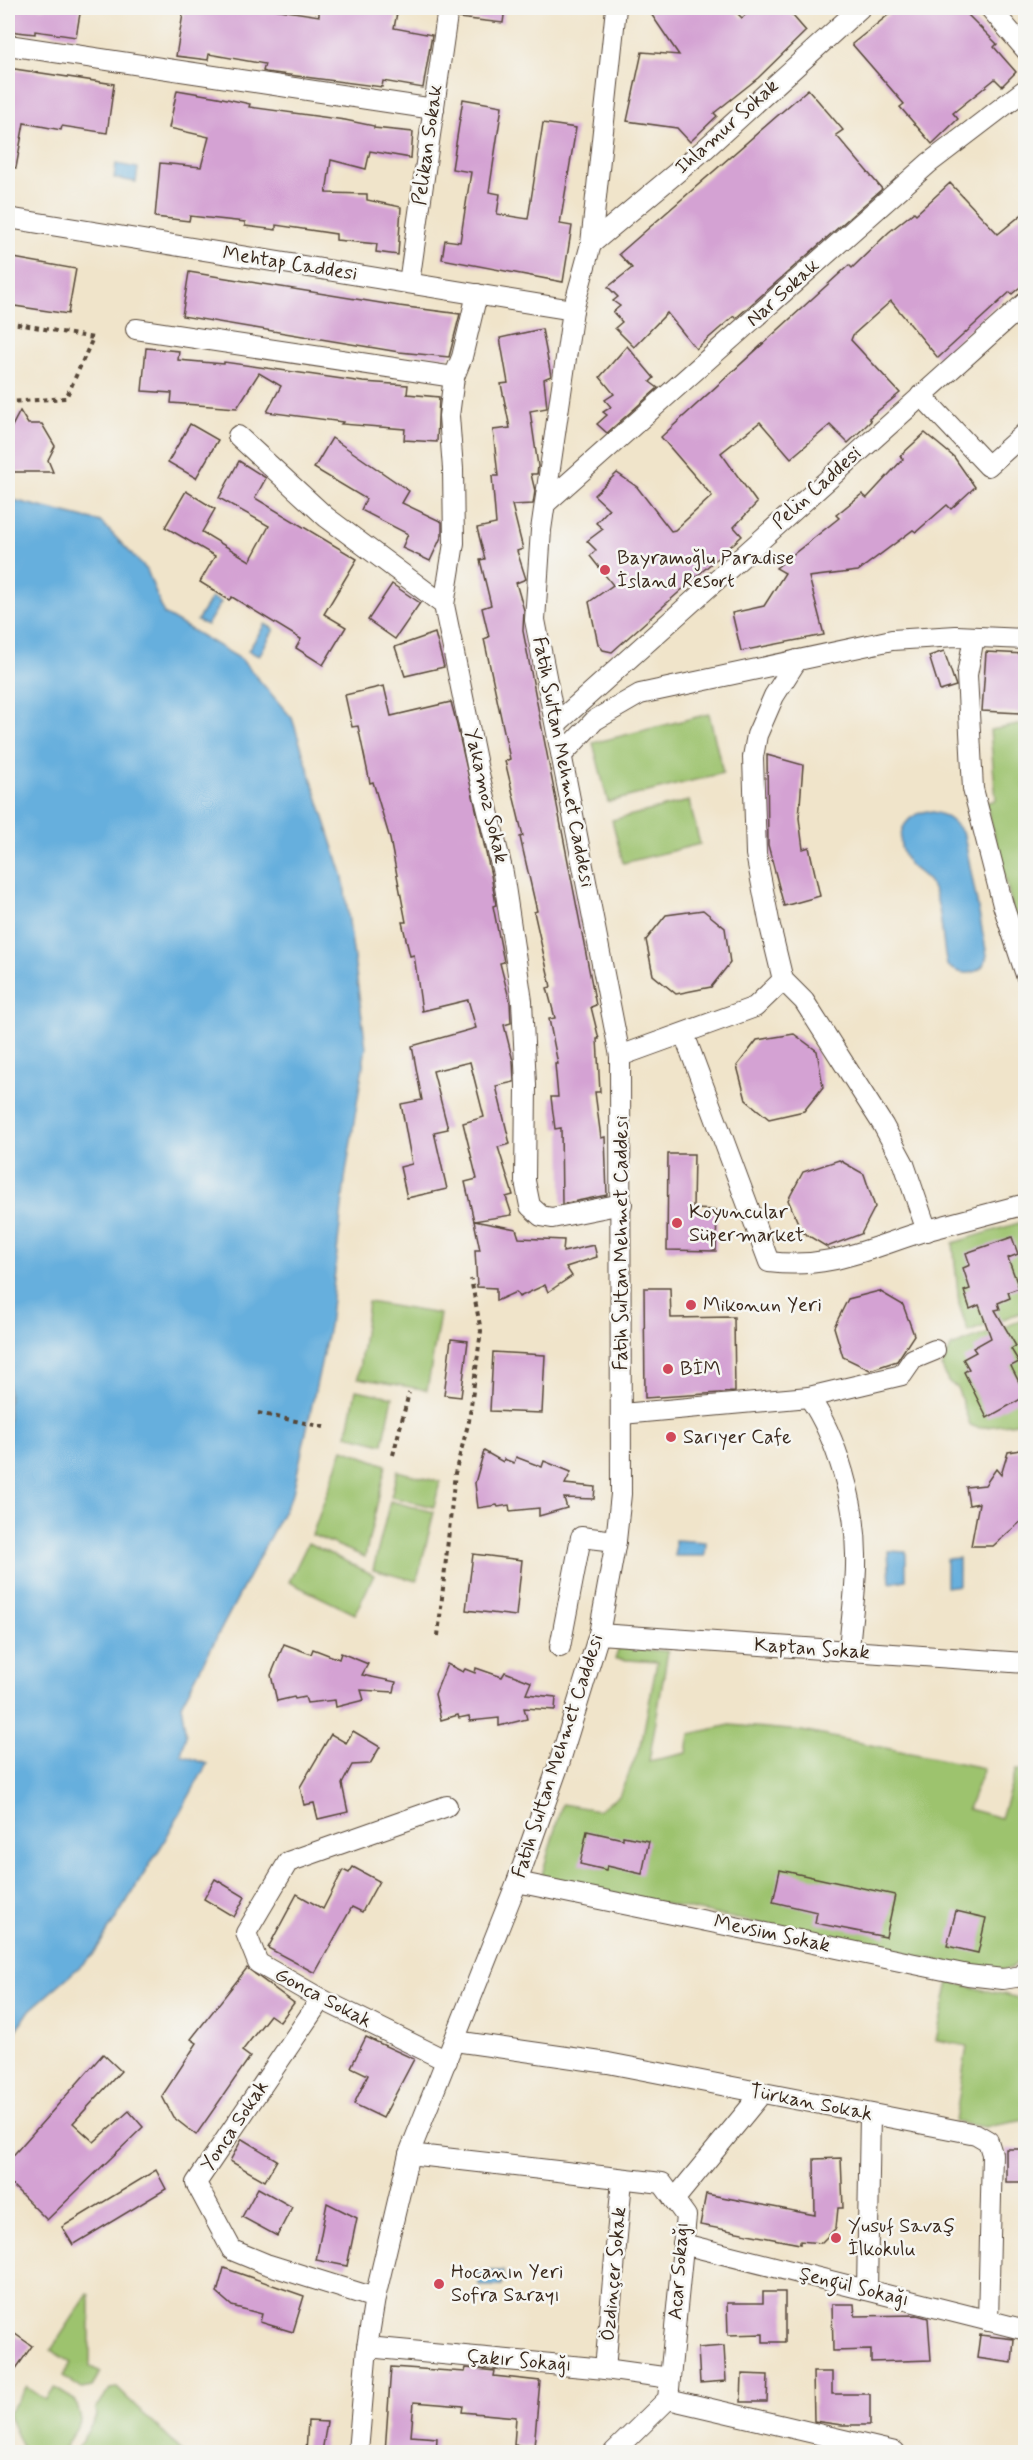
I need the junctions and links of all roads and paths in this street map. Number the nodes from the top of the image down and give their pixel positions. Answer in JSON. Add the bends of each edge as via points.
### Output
{"nodes":[{"id":1,"x":448,"y":8,"type":"edge"},
{"id":2,"x":616,"y":8,"type":"edge"},
{"id":3,"x":860,"y":8,"type":"edge"},
{"id":4,"x":990,"y":8,"type":"edge"},
{"id":5,"x":8,"y":45,"type":"edge"},
{"id":6,"x":1026,"y":50,"type":"edge"},
{"id":7,"x":1026,"y":89,"type":"edge"},
{"id":8,"x":434,"y":109,"type":"junction"},
{"id":9,"x":8,"y":218,"type":"edge"},
{"id":10,"x":591,"y":244,"type":"junction"},
{"id":11,"x":409,"y":283,"type":"junction"},
{"id":12,"x":477,"y":294,"type":"junction"},
{"id":13,"x":1026,"y":302,"type":"edge"},
{"id":14,"x":573,"y":310,"type":"junction"},
{"id":15,"x":8,"y":322,"type":"edge"},
{"id":16,"x":136,"y":329,"type":"dead end"},
{"id":17,"x":454,"y":377,"type":"junction"},
{"id":18,"x":921,"y":395,"type":"junction"},
{"id":19,"x":8,"y":405,"type":"edge"},
{"id":20,"x":1026,"y":432,"type":"edge"},
{"id":21,"x":238,"y":436,"type":"dead end"},
{"id":22,"x":546,"y":503,"type":"junction"},
{"id":23,"x":444,"y":605,"type":"junction"},
{"id":24,"x":974,"y":636,"type":"junction"},
{"id":25,"x":1026,"y":639,"type":"edge"},
{"id":26,"x":797,"y":660,"type":"junction"},
{"id":27,"x":555,"y":724,"type":"junction"},
{"id":28,"x":562,"y":755,"type":"junction"},
{"id":29,"x":1026,"y":975,"type":"edge"},
{"id":30,"x":783,"y":980,"type":"junction"},
{"id":31,"x":684,"y":1034,"type":"junction"},
{"id":32,"x":620,"y":1056,"type":"junction"},
{"id":33,"x":622,"y":1204,"type":"junction"},
{"id":34,"x":1026,"y":1204,"type":"edge"},
{"id":35,"x":927,"y":1230,"type":"junction"},
{"id":36,"x":471,"y":1280,"type":"dead end"},
{"id":37,"x":935,"y":1350,"type":"dead end"},
{"id":38,"x":409,"y":1393,"type":"dead end"},
{"id":39,"x":809,"y":1397,"type":"junction"},
{"id":40,"x":258,"y":1413,"type":"dead end"},
{"id":41,"x":622,"y":1414,"type":"junction"},
{"id":42,"x":324,"y":1427,"type":"dead end"},
{"id":43,"x":393,"y":1455,"type":"dead end"},
{"id":44,"x":616,"y":1541,"type":"junction"},
{"id":45,"x":599,"y":1634,"type":"junction"},
{"id":46,"x":438,"y":1636,"type":"dead end"},
{"id":47,"x":560,"y":1647,"type":"dead end"},
{"id":48,"x":849,"y":1651,"type":"junction"},
{"id":49,"x":1026,"y":1663,"type":"edge"},
{"id":50,"x":447,"y":1806,"type":"dead end"},
{"id":51,"x":517,"y":1882,"type":"junction"},
{"id":52,"x":1026,"y":1971,"type":"edge"},
{"id":53,"x":321,"y":2000,"type":"junction"},
{"id":54,"x":455,"y":2041,"type":"junction"},
{"id":55,"x":447,"y":2061,"type":"junction"},
{"id":56,"x":762,"y":2093,"type":"junction"},
{"id":57,"x":870,"y":2114,"type":"junction"},
{"id":58,"x":409,"y":2154,"type":"junction"},
{"id":59,"x":622,"y":2180,"type":"junction"},
{"id":60,"x":674,"y":2200,"type":"junction"},
{"id":61,"x":683,"y":2244,"type":"junction"},
{"id":62,"x":867,"y":2290,"type":"junction"},
{"id":63,"x":375,"y":2298,"type":"junction"},
{"id":64,"x":988,"y":2321,"type":"junction"},
{"id":65,"x":1026,"y":2330,"type":"edge"},
{"id":66,"x":367,"y":2347,"type":"junction"},
{"id":67,"x":606,"y":2369,"type":"junction"},
{"id":68,"x":670,"y":2378,"type":"junction"},
{"id":69,"x":668,"y":2399,"type":"junction"},
{"id":70,"x":358,"y":2452,"type":"edge"},
{"id":71,"x":614,"y":2452,"type":"edge"},
{"id":72,"x":895,"y":2452,"type":"edge"}],
"edges":[{"from":1,"to":8,"type":"street","name":"Pelikan Sokak"},
{"from":2,"to":10,"type":"street","name":"Fatih Sultan Mehmet Caddesi"},
{"from":3,"to":10,"type":"street","name":"Ihlamur Sokak","via":[[705,149]]},
{"from":4,"to":6,"type":"street"},
{"from":5,"to":8,"type":"street"},
{"from":7,"to":22,"type":"street","name":"Nar Sokak","via":[[929,163]]},
{"from":8,"to":11,"type":"street","name":"Pelikan Sokak"},
{"from":9,"to":11,"type":"street","name":"Mehtap Caddesi"},
{"from":10,"to":14,"type":"street","name":"Fatih Sultan Mehmet Caddesi"},
{"from":11,"to":12,"type":"street","name":"Mehtap Caddesi"},
{"from":12,"to":14,"type":"street","name":"Mehtap Caddesi"},
{"from":12,"to":17,"type":"street","name":"Yakamoz Sokak"},
{"from":13,"to":18,"type":"street","name":"Pelin Caddesi"},
{"from":14,"to":22,"type":"street","name":"Fatih Sultan Mehmet Caddesi"},
{"from":15,"to":19,"type":"path","via":[[93,338],[66,398]]},
{"from":16,"to":17,"type":"street"},
{"from":17,"to":23,"type":"street","name":"Yakamoz Sokak","via":[[449,416],[453,543]]},
{"from":18,"to":20,"type":"street","via":[[988,466]]},
{"from":18,"to":27,"type":"street","name":"Pelin Caddesi"},
{"from":21,"to":23,"type":"street","via":[[326,517]]},
{"from":22,"to":27,"type":"street","name":"Fatih Sultan Mehmet Caddesi","via":[[537,562],[535,620]]},
{"from":23,"to":33,"type":"street","name":"Yakamoz Sokak","via":[[503,873],[520,989],[526,1085],[525,1180],[530,1206],[541,1216],[552,1218]]},
{"from":24,"to":25,"type":"street"},
{"from":24,"to":26,"type":"street","via":[[892,640]]},
{"from":24,"to":29,"type":"street","via":[[967,675],[973,789]]},
{"from":26,"to":28,"type":"street","via":[[640,694],[595,720]]},
{"from":26,"to":30,"type":"street","via":[[774,696],[757,735],[753,757],[756,854]]},
{"from":27,"to":28,"type":"street","name":"Fatih Sultan Mehmet Caddesi"},
{"from":28,"to":32,"type":"street","name":"Fatih Sultan Mehmet Caddesi"},
{"from":30,"to":31,"type":"street","via":[[756,1007]]},
{"from":30,"to":35,"type":"street","via":[[804,1001],[883,1125],[904,1164]]},
{"from":31,"to":32,"type":"street"},
{"from":31,"to":35,"type":"street","via":[[769,1262],[798,1266],[829,1263]]},
{"from":32,"to":33,"type":"street","name":"Fatih Sultan Mehmet Caddesi"},
{"from":33,"to":41,"type":"street","name":"Fatih Sultan Mehmet Caddesi"},
{"from":34,"to":35,"type":"street"},
{"from":36,"to":46,"type":"path","via":[[481,1331],[469,1421],[455,1473]]},
{"from":37,"to":39,"type":"street","via":[[914,1359],[902,1375]]},
{"from":38,"to":43,"type":"path"},
{"from":39,"to":41,"type":"street"},
{"from":39,"to":48,"type":"street","via":[[826,1422],[852,1512],[856,1555]]},
{"from":40,"to":42,"type":"path"},
{"from":41,"to":44,"type":"street","name":"Fatih Sultan Mehmet Caddesi"},
{"from":44,"to":45,"type":"street","name":"Fatih Sultan Mehmet Caddesi"},
{"from":44,"to":47,"type":"street","via":[[581,1537]]},
{"from":45,"to":48,"type":"street","name":"Kaptan Sokak"},
{"from":45,"to":51,"type":"street","name":"Fatih Sultan Mehmet Caddesi"},
{"from":48,"to":49,"type":"street","name":"Kaptan Sokak"},
{"from":50,"to":53,"type":"street","name":"Gonca Sokak","via":[[288,1862],[246,1933],[258,1963]]},
{"from":51,"to":52,"type":"street","name":"Mevsim Sokak","via":[[968,1975],[1003,1979],[1022,1976]]},
{"from":51,"to":54,"type":"street","name":"Fatih Sultan Mehmet Caddesi"},
{"from":53,"to":55,"type":"street","name":"Gonca Sokak"},
{"from":53,"to":63,"type":"street","name":"Yonca Sokak","via":[[196,2183],[232,2250]]},
{"from":54,"to":55,"type":"street","name":"Fatih Sultan Mehmet Caddesi"},
{"from":54,"to":56,"type":"street","name":"Türkan Sokak","via":[[608,2063]]},
{"from":55,"to":58,"type":"street","name":"Fatih Sultan Mehmet Caddesi"},
{"from":56,"to":57,"type":"street","name":"Türkan Sokak"},
{"from":56,"to":60,"type":"street"},
{"from":57,"to":62,"type":"street"},
{"from":57,"to":64,"type":"street","name":"Türkan Sokak","via":[[976,2134],[988,2141],[992,2154]]},
{"from":58,"to":59,"type":"street","name":"Acar Sokağı"},
{"from":58,"to":63,"type":"street","name":"Fatih Sultan Mehmet Caddesi"},
{"from":59,"to":60,"type":"street","name":"Acar Sokağı","via":[[662,2183]]},
{"from":59,"to":67,"type":"street","name":"Özdinçer Sokak"},
{"from":60,"to":61,"type":"street","name":"Acar Sokağı","via":[[686,2216]]},
{"from":61,"to":62,"type":"street","name":"Şengül Sokağı"},
{"from":61,"to":68,"type":"street","name":"Acar Sokağı"},
{"from":62,"to":64,"type":"street","name":"Şengül Sokağı"},
{"from":63,"to":66,"type":"street","name":"Fatih Sultan Mehmet Caddesi"},
{"from":64,"to":65,"type":"street","name":"Şengül Sokağı"},
{"from":66,"to":67,"type":"street","name":"Çakır Sokağı"},
{"from":66,"to":70,"type":"street","name":"Fatih Sultan Mehmet Caddesi"},
{"from":67,"to":68,"type":"street","name":"Çakır Sokağı"},
{"from":68,"to":69,"type":"street","name":"Acar Sokağı"},
{"from":69,"to":71,"type":"street"},
{"from":69,"to":72,"type":"street"}]}
